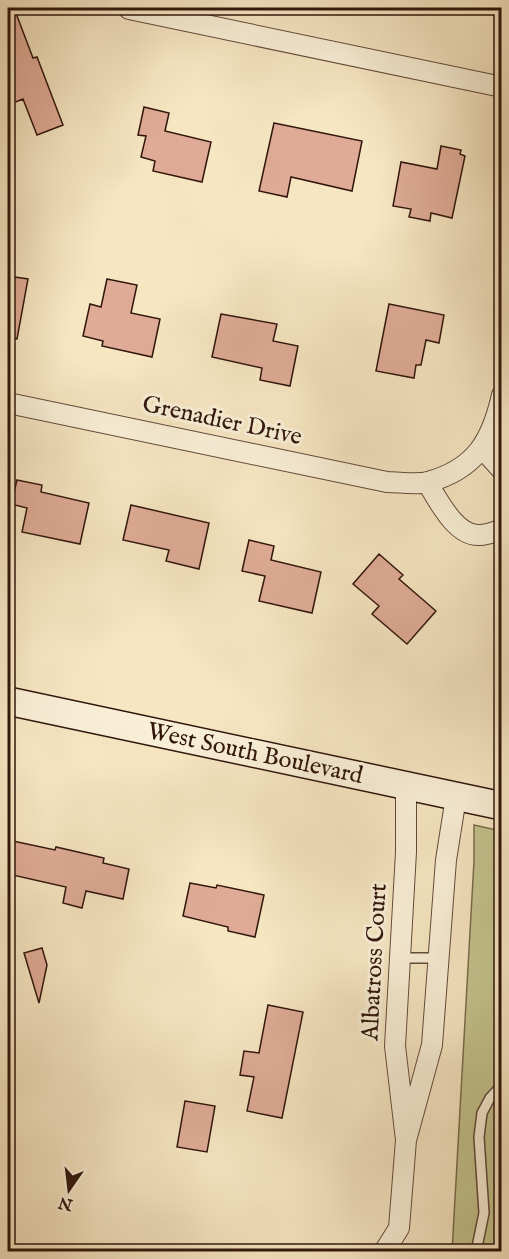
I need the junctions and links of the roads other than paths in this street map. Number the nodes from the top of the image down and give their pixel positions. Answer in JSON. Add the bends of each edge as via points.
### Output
{"nodes":[{"id":1,"x":129,"y":9,"type":"edge"},
{"id":2,"x":501,"y":87,"type":"edge"},
{"id":3,"x":501,"y":395,"type":"edge"},
{"id":4,"x":8,"y":403,"type":"edge"},
{"id":5,"x":483,"y":448,"type":"junction"},
{"id":6,"x":501,"y":470,"type":"edge"},
{"id":7,"x":427,"y":482,"type":"junction"},
{"id":8,"x":501,"y":529,"type":"edge"},
{"id":9,"x":8,"y":701,"type":"edge"},
{"id":10,"x":406,"y":786,"type":"junction"},
{"id":11,"x":456,"y":797,"type":"junction"},
{"id":12,"x":501,"y":806,"type":"edge"},
{"id":13,"x":401,"y":958,"type":"junction"},
{"id":14,"x":438,"y":958,"type":"junction"},
{"id":15,"x":501,"y":1084,"type":"edge"},
{"id":16,"x":406,"y":1140,"type":"junction"},
{"id":17,"x":384,"y":1251,"type":"edge"},
{"id":18,"x":476,"y":1251,"type":"edge"}],
"edges":[{"from":1,"to":2,"type":"street"},
{"from":3,"to":5,"type":"street","via":[[496,420]]},
{"from":4,"to":7,"type":"street","name":"Grenadier Drive","via":[[387,482]]},
{"from":5,"to":6,"type":"street"},
{"from":5,"to":7,"type":"street","name":"Grenadier Drive","via":[[460,468]]},
{"from":7,"to":8,"type":"street","via":[[446,514],[463,531],[478,536]]},
{"from":9,"to":10,"type":"main road","name":"West South Boulevard"},
{"from":10,"to":11,"type":"main road","name":"West South Boulevard"},
{"from":10,"to":13,"type":"street","name":"Albatross Court"},
{"from":11,"to":12,"type":"main road","name":"West South Boulevard"},
{"from":11,"to":14,"type":"street","name":"Albatross Court"},
{"from":13,"to":14,"type":"lane"},
{"from":13,"to":16,"type":"street","name":"Albatross Court","via":[[394,1046]]},
{"from":14,"to":16,"type":"street","name":"Albatross Court","via":[[432,1045]]},
{"from":15,"to":18,"type":"lane","via":[[482,1113],[479,1137],[484,1213]]},
{"from":16,"to":17,"type":"street","name":"Albatross Court","via":[[399,1227]]}]}
